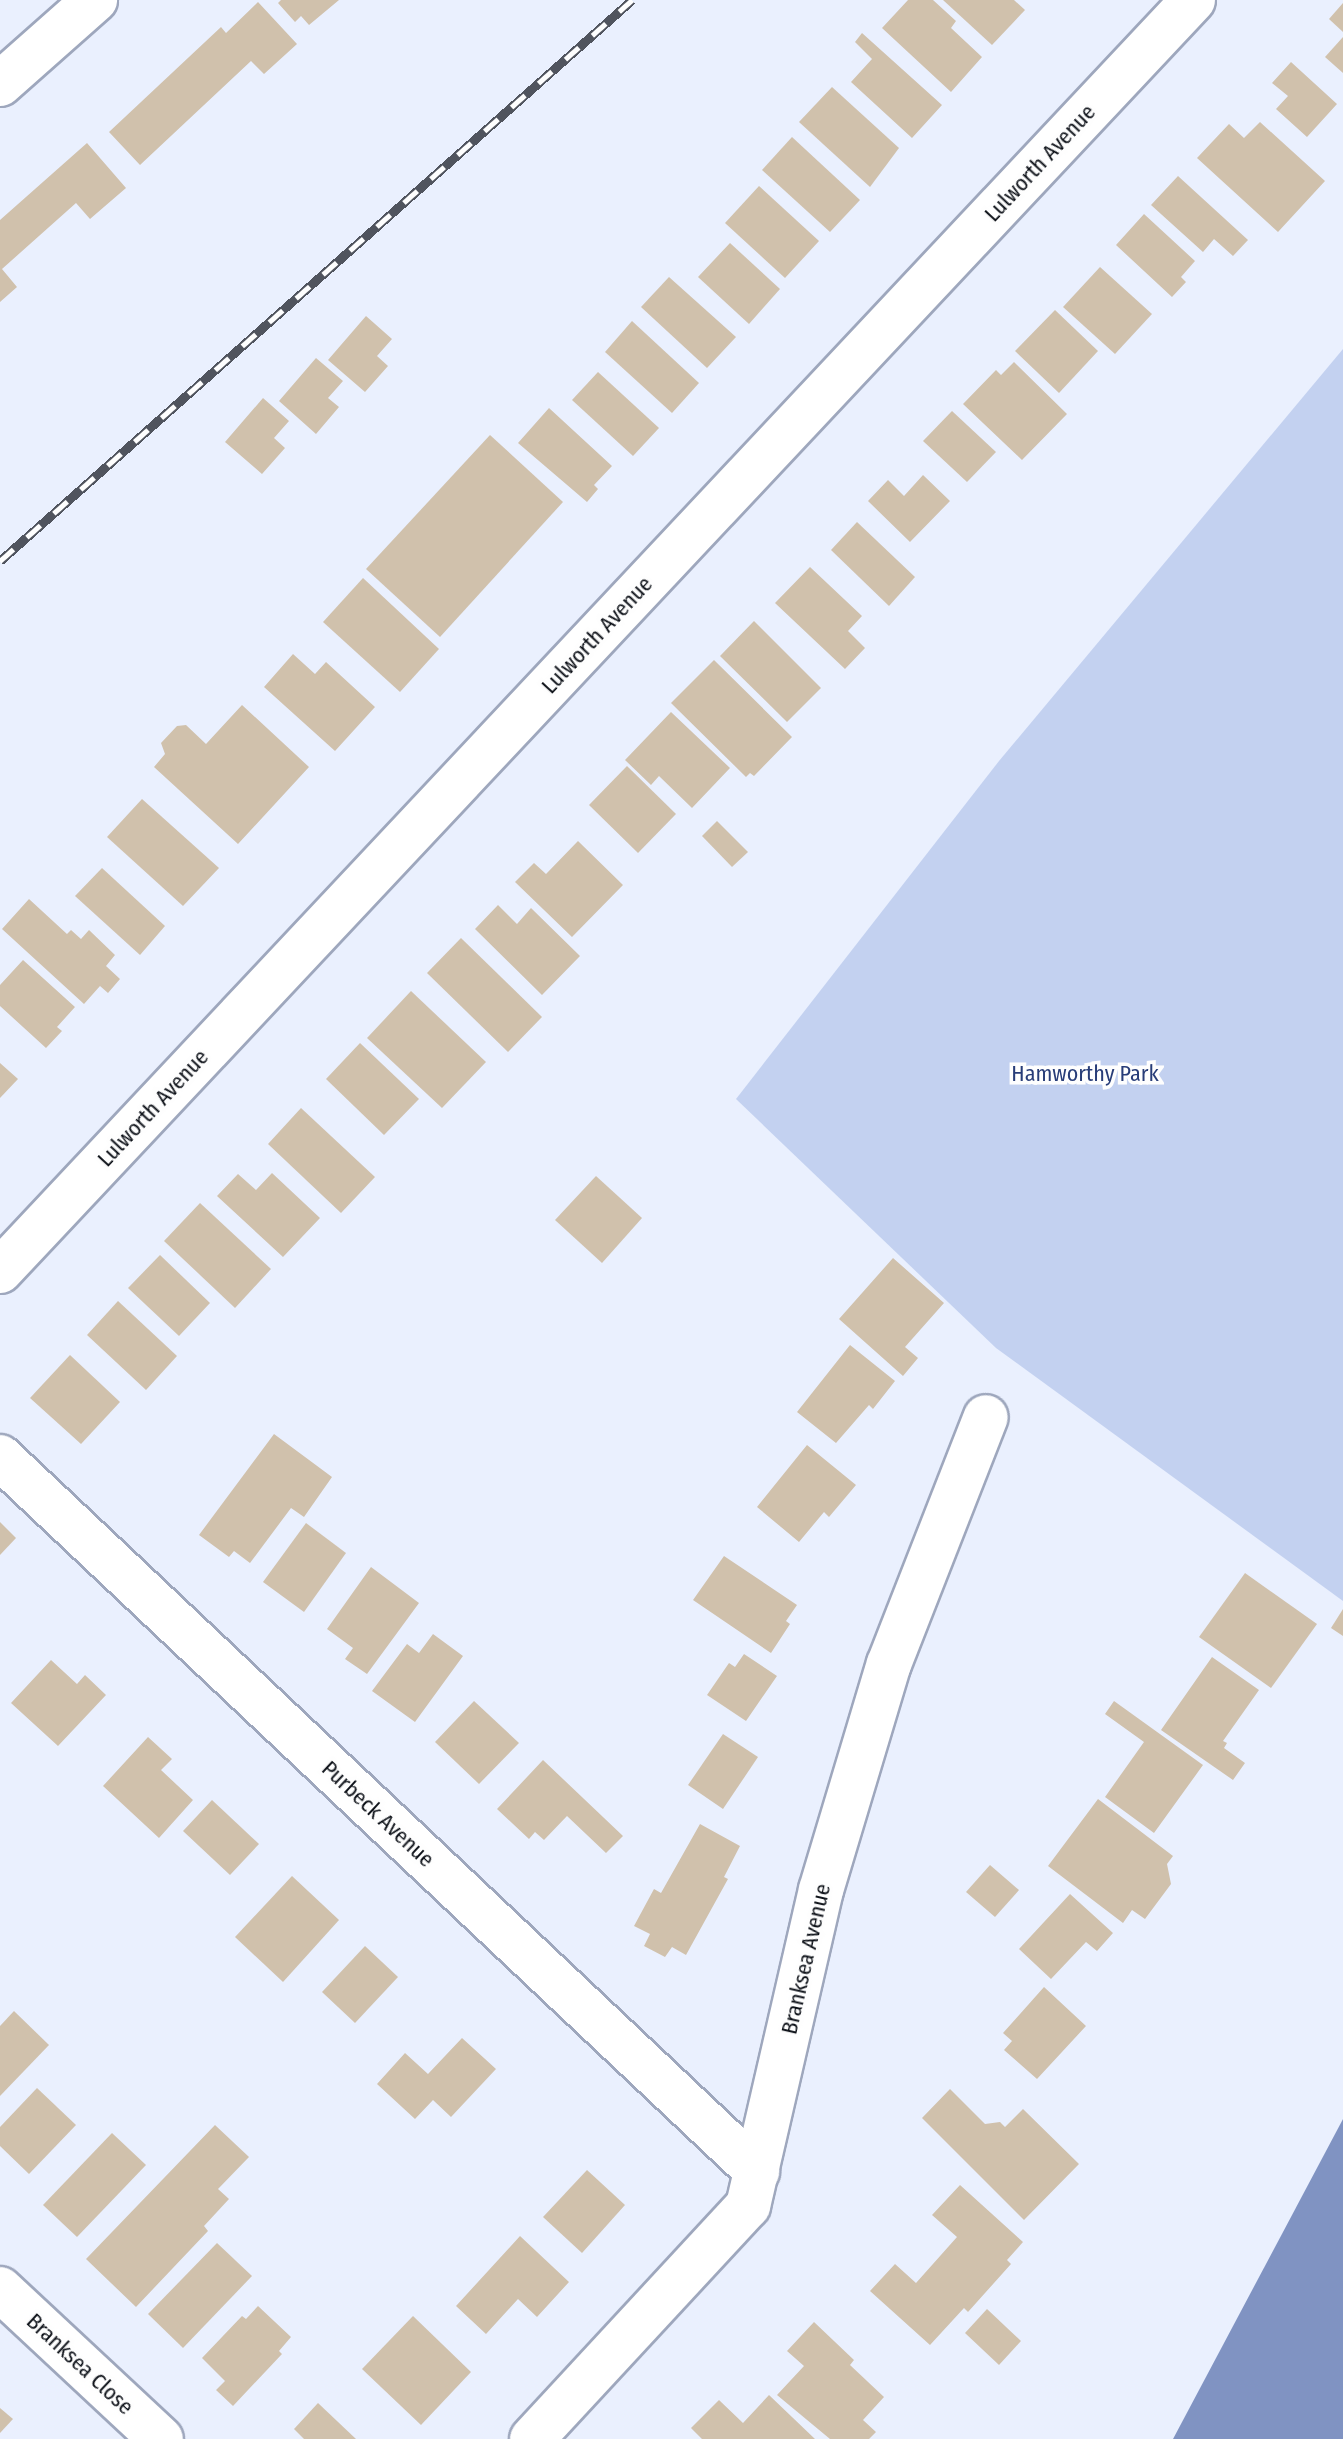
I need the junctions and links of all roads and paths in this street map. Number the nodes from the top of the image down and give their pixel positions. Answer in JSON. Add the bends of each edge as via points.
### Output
{"nodes":[{"id":1,"x":95,"y":0,"type":"edge"},
{"id":2,"x":1193,"y":0,"type":"edge"},
{"id":3,"x":0,"y":84,"type":"edge"},
{"id":4,"x":0,"y":1271,"type":"edge"},
{"id":5,"x":986,"y":1417,"type":"dead end"},
{"id":6,"x":0,"y":1457,"type":"edge"},
{"id":7,"x":757,"y":2171,"type":"junction"},
{"id":8,"x":0,"y":2289,"type":"edge"},
{"id":9,"x":161,"y":2439,"type":"edge"},
{"id":10,"x":532,"y":2439,"type":"edge"}],
"edges":[{"from":1,"to":3,"type":"street"},
{"from":2,"to":4,"type":"street","name":"Lulworth Avenue"},
{"from":5,"to":7,"type":"street","name":"Branksea Avenue","via":[[889,1664],[821,1890]]},
{"from":6,"to":7,"type":"street","name":"Purbeck Avenue"},
{"from":7,"to":10,"type":"street","name":"Branksea Avenue","via":[[748,2206]]},
{"from":8,"to":9,"type":"street","name":"Branksea Close"}]}
